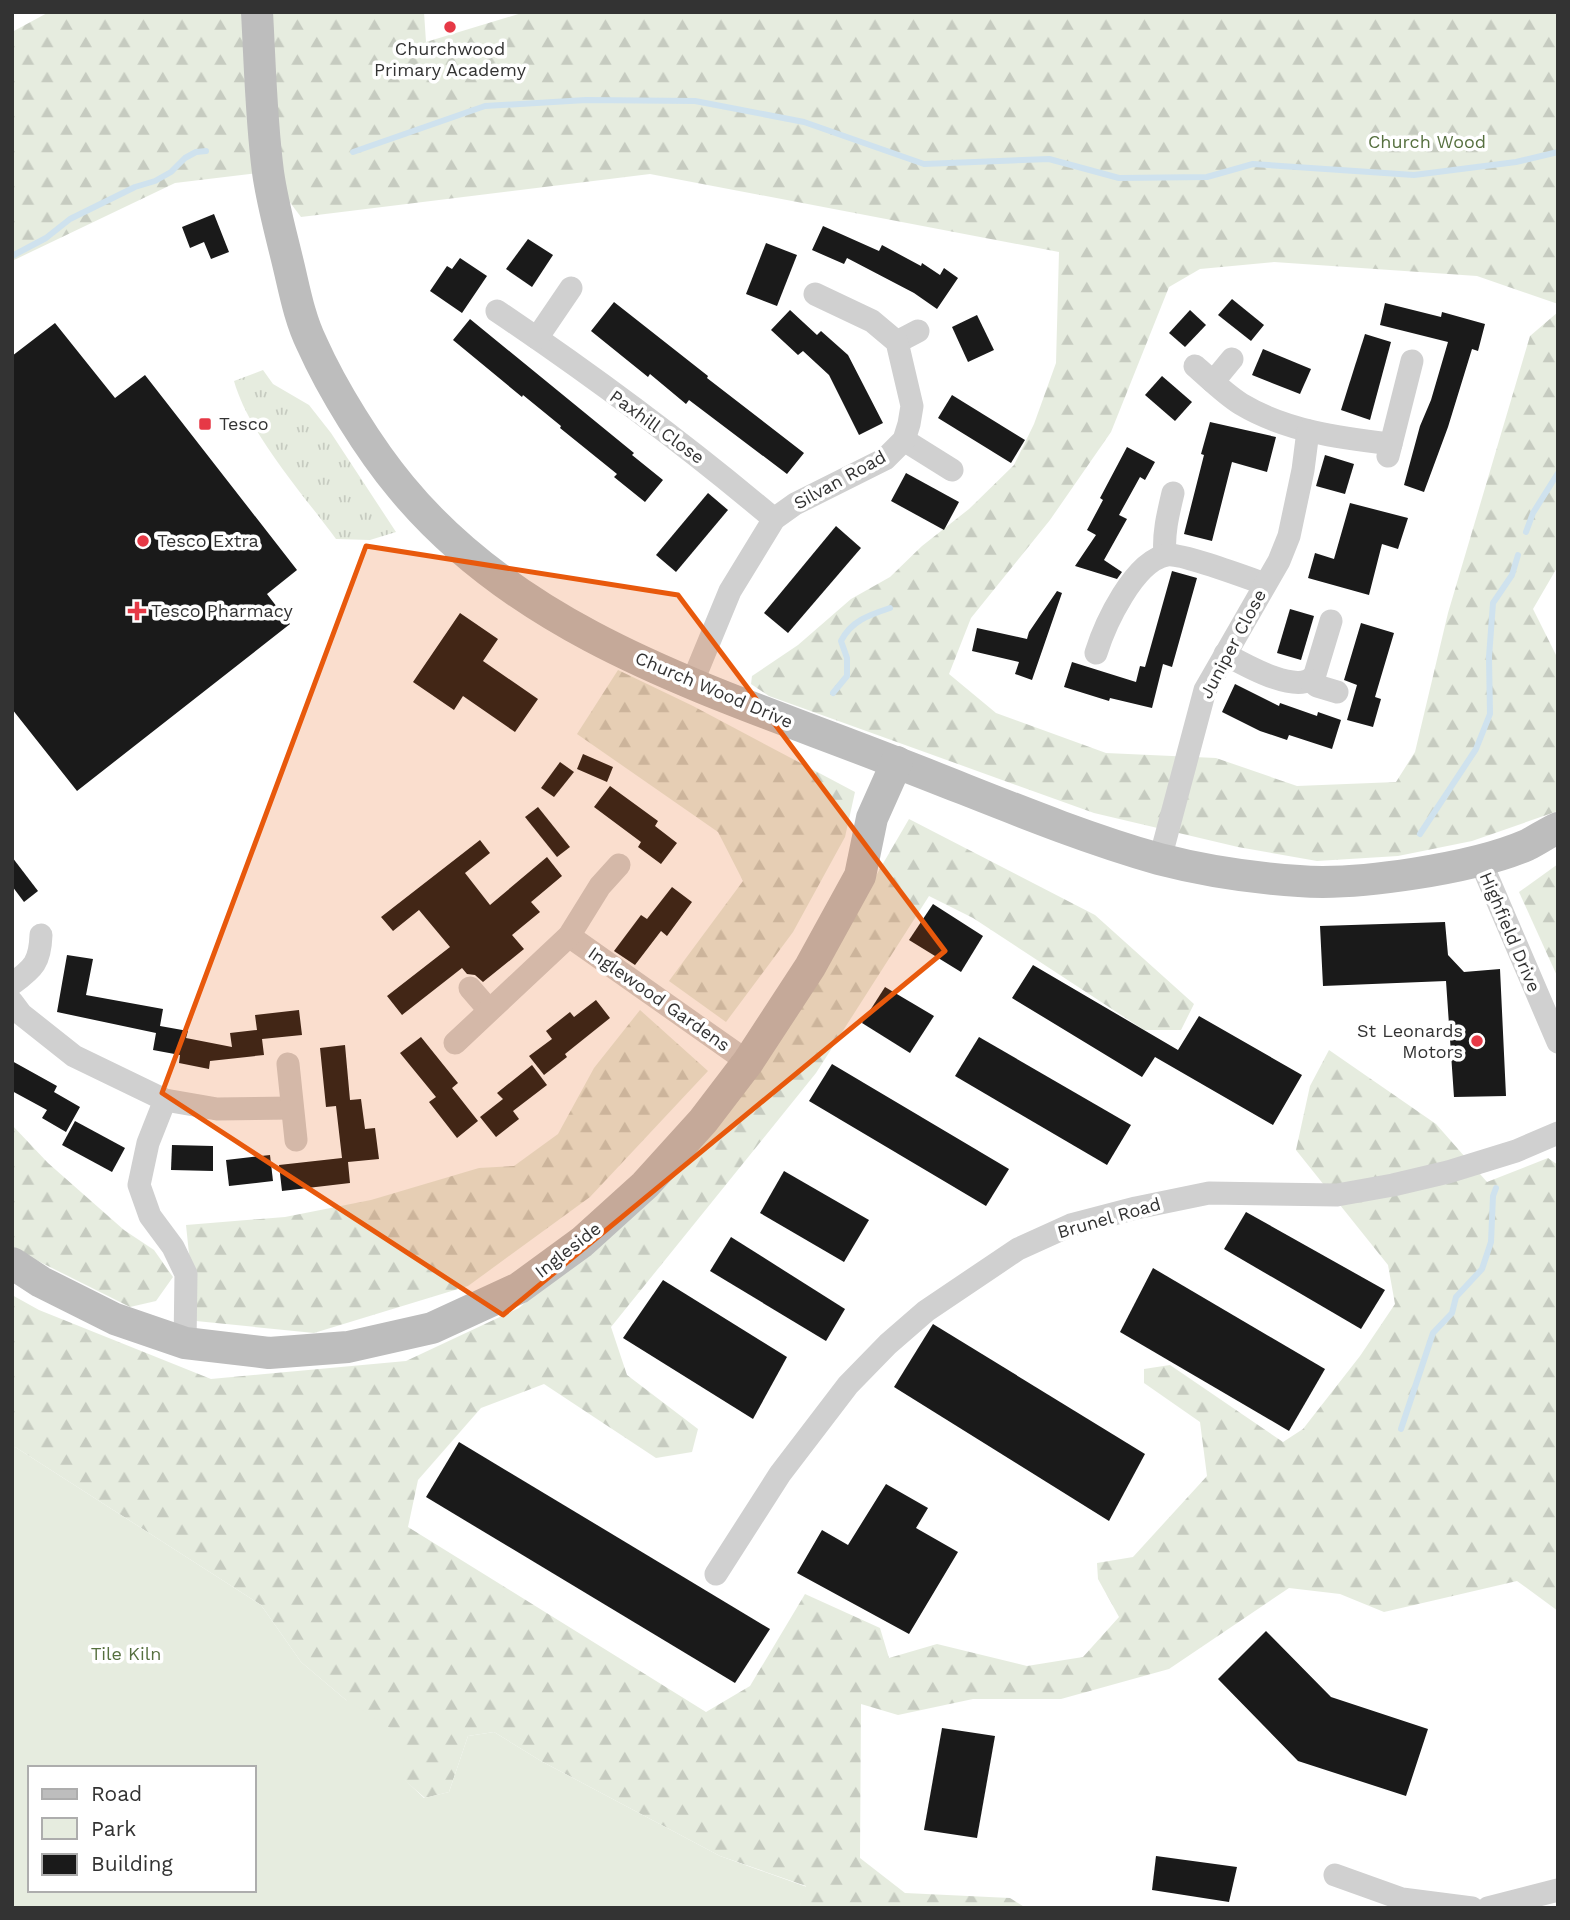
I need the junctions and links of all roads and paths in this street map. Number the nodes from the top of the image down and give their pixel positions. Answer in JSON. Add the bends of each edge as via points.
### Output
{"nodes":[{"id":1,"x":257,"y":12,"type":"edge"},
{"id":2,"x":571,"y":288,"type":"dead end"},
{"id":3,"x":815,"y":294,"type":"dead end"},
{"id":4,"x":496,"y":311,"type":"dead end"},
{"id":5,"x":918,"y":331,"type":"dead end"},
{"id":6,"x":537,"y":338,"type":"junction"},
{"id":7,"x":897,"y":342,"type":"junction"},
{"id":8,"x":1232,"y":359,"type":"dead end"},
{"id":9,"x":1412,"y":361,"type":"dead end"},
{"id":10,"x":1195,"y":366,"type":"dead end"},
{"id":11,"x":1213,"y":382,"type":"junction"},
{"id":12,"x":1308,"y":431,"type":"junction"},
{"id":13,"x":904,"y":440,"type":"junction"},
{"id":14,"x":951,"y":470,"type":"dead end"},
{"id":15,"x":1173,"y":494,"type":"dead end"},
{"id":16,"x":774,"y":519,"type":"junction"},
{"id":17,"x":1165,"y":555,"type":"junction"},
{"id":18,"x":1265,"y":584,"type":"junction"},
{"id":19,"x":1331,"y":621,"type":"dead end"},
{"id":20,"x":1097,"y":653,"type":"dead end"},
{"id":21,"x":1225,"y":654,"type":"junction"},
{"id":22,"x":1310,"y":680,"type":"junction"},
{"id":23,"x":692,"y":683,"type":"junction"},
{"id":24,"x":1337,"y":692,"type":"dead end"},
{"id":25,"x":897,"y":762,"type":"junction"},
{"id":26,"x":1558,"y":828,"type":"edge"},
{"id":27,"x":1160,"y":859,"type":"junction"},
{"id":28,"x":1480,"y":860,"type":"junction"},
{"id":29,"x":619,"y":865,"type":"dead end"},
{"id":30,"x":41,"y":935,"type":"dead end"},
{"id":31,"x":569,"y":936,"type":"junction"},
{"id":32,"x":12,"y":984,"type":"edge"},
{"id":33,"x":470,"y":988,"type":"dead end"},
{"id":34,"x":12,"y":1002,"type":"edge"},
{"id":35,"x":489,"y":1010,"type":"junction"},
{"id":36,"x":1558,"y":1042,"type":"edge"},
{"id":37,"x":455,"y":1043,"type":"dead end"},
{"id":38,"x":748,"y":1062,"type":"junction"},
{"id":39,"x":288,"y":1063,"type":"dead end"},
{"id":40,"x":165,"y":1100,"type":"junction"},
{"id":41,"x":292,"y":1108,"type":"junction"},
{"id":42,"x":1558,"y":1132,"type":"edge"},
{"id":43,"x":296,"y":1140,"type":"dead end"},
{"id":44,"x":12,"y":1263,"type":"edge"},
{"id":45,"x":185,"y":1343,"type":"junction"},
{"id":46,"x":716,"y":1574,"type":"dead end"},
{"id":47,"x":1335,"y":1875,"type":"dead end"},
{"id":48,"x":1558,"y":1890,"type":"edge"},
{"id":49,"x":1472,"y":1908,"type":"edge"},
{"id":50,"x":1488,"y":1908,"type":"edge"}],
"edges":[{"from":1,"to":23,"type":"street","name":"Church Wood Drive","via":[[268,172],[296,298],[311,342],[376,453],[444,536],[503,584],[591,637]]},
{"from":2,"to":6,"type":"street"},
{"from":3,"to":7,"type":"street","via":[[872,321]]},
{"from":4,"to":6,"type":"street","name":"Paxhill Close"},
{"from":5,"to":7,"type":"street"},
{"from":6,"to":16,"type":"street","name":"Paxhill Close","via":[[720,473]]},
{"from":7,"to":13,"type":"street","name":"Silvan Road","via":[[912,405]]},
{"from":8,"to":11,"type":"street"},
{"from":9,"to":12,"type":"street","via":[[1389,451]]},
{"from":10,"to":11,"type":"street"},
{"from":11,"to":12,"type":"street","via":[[1267,417]]},
{"from":12,"to":18,"type":"street","name":"Juniper Close","via":[[1289,536]]},
{"from":13,"to":14,"type":"street"},
{"from":13,"to":16,"type":"street","name":"Silvan Road","via":[[885,459]]},
{"from":15,"to":17,"type":"street","via":[[1166,520]]},
{"from":16,"to":23,"type":"street","name":"Silvan Road","via":[[730,591]]},
{"from":17,"to":18,"type":"street"},
{"from":17,"to":20,"type":"street","via":[[1137,575],[1114,611]]},
{"from":18,"to":21,"type":"street","name":"Juniper Close"},
{"from":19,"to":22,"type":"street"},
{"from":21,"to":22,"type":"street","via":[[1284,680],[1302,684]]},
{"from":21,"to":27,"type":"street","name":"Juniper Close","via":[[1205,690]]},
{"from":22,"to":24,"type":"street"},
{"from":23,"to":25,"type":"street","name":"Church Wood Drive"},
{"from":25,"to":27,"type":"street","name":"Church Wood Drive"},
{"from":25,"to":38,"type":"street","name":"Ingleside","via":[[872,818],[859,876],[810,967]]},
{"from":26,"to":28,"type":"street","name":"Church Wood Drive","via":[[1525,846]]},
{"from":27,"to":28,"type":"street","name":"Church Wood Drive","via":[[1240,876],[1306,882],[1370,879]]},
{"from":28,"to":36,"type":"street","name":"Highfield Drive"},
{"from":29,"to":31,"type":"street","name":"Inglewood Gardens"},
{"from":30,"to":32,"type":"street","via":[[41,955]]},
{"from":31,"to":35,"type":"street","name":"Inglewood Gardens"},
{"from":31,"to":38,"type":"street","name":"Inglewood Gardens"},
{"from":33,"to":35,"type":"street"},
{"from":34,"to":40,"type":"street","via":[[74,1056]]},
{"from":35,"to":37,"type":"street","name":"Inglewood Gardens"},
{"from":38,"to":45,"type":"street","name":"Ingleside","via":[[645,1185],[519,1289],[432,1328],[348,1347],[269,1353]]},
{"from":39,"to":41,"type":"street"},
{"from":40,"to":41,"type":"street","via":[[217,1110]]},
{"from":40,"to":45,"type":"street","via":[[148,1143],[139,1185],[150,1216],[186,1274]]},
{"from":41,"to":43,"type":"street"},
{"from":42,"to":46,"type":"street","name":"Brunel Road","via":[[1516,1151],[1393,1185],[1337,1195],[1209,1193],[1071,1225],[1018,1249],[926,1311],[848,1385],[780,1474]]},
{"from":44,"to":45,"type":"street","name":"Ingleside","via":[[115,1319]]},
{"from":47,"to":49,"type":"street","via":[[1402,1899]]},
{"from":48,"to":50,"type":"street"}]}
